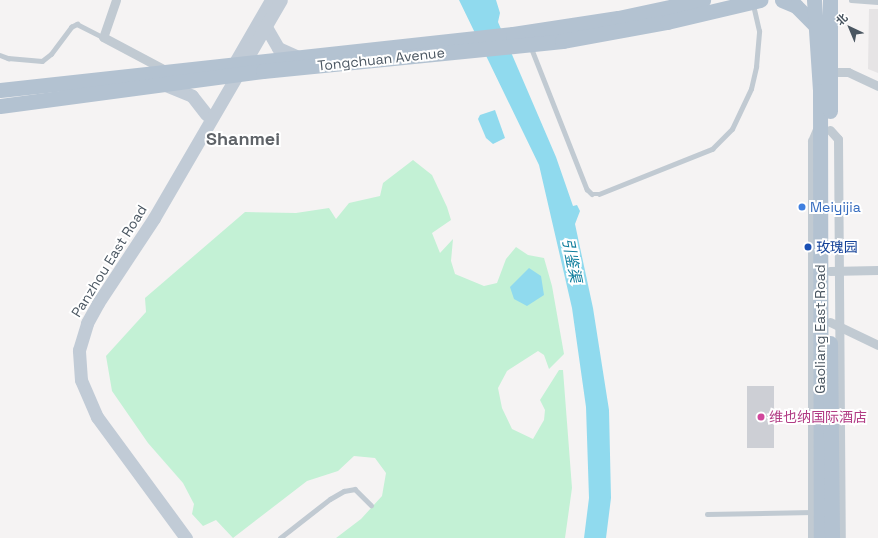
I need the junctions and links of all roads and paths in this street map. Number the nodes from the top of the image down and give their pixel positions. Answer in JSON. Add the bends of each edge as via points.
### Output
{"nodes":[{"id":1,"x":116,"y":0,"type":"edge"},
{"id":2,"x":271,"y":0,"type":"edge"},
{"id":3,"x":281,"y":0,"type":"edge"},
{"id":4,"x":703,"y":0,"type":"edge"},
{"id":5,"x":782,"y":0,"type":"edge"},
{"id":6,"x":814,"y":0,"type":"edge"},
{"id":7,"x":830,"y":0,"type":"edge"},
{"id":8,"x":851,"y":0,"type":"edge"},
{"id":9,"x":756,"y":1,"type":"edge"},
{"id":10,"x":878,"y":2,"type":"edge"},
{"id":11,"x":815,"y":25,"type":"junction"},
{"id":12,"x":266,"y":27,"type":"junction"},
{"id":13,"x":103,"y":36,"type":"junction"},
{"id":14,"x":522,"y":39,"type":"junction"},
{"id":15,"x":463,"y":45,"type":"junction"},
{"id":16,"x":0,"y":55,"type":"edge"},
{"id":17,"x":298,"y":57,"type":"junction"},
{"id":18,"x":237,"y":69,"type":"junction"},
{"id":19,"x":830,"y":72,"type":"junction"},
{"id":20,"x":165,"y":77,"type":"junction"},
{"id":21,"x":141,"y":81,"type":"junction"},
{"id":22,"x":878,"y":86,"type":"edge"},
{"id":23,"x":0,"y":90,"type":"edge"},
{"id":24,"x":825,"y":91,"type":"junction"},
{"id":25,"x":0,"y":106,"type":"edge"},
{"id":26,"x":206,"y":114,"type":"junction"},
{"id":27,"x":824,"y":127,"type":"junction"},
{"id":28,"x":878,"y":270,"type":"edge"},
{"id":29,"x":834,"y":271,"type":"junction"},
{"id":30,"x":825,"y":323,"type":"junction"},
{"id":31,"x":878,"y":345,"type":"edge"},
{"id":32,"x":836,"y":488,"type":"junction"},
{"id":33,"x":370,"y":506,"type":"dead end"},
{"id":34,"x":816,"y":512,"type":"junction"},
{"id":35,"x":707,"y":514,"type":"dead end"},
{"id":36,"x":177,"y":538,"type":"edge"},
{"id":37,"x":186,"y":538,"type":"edge"},
{"id":38,"x":280,"y":538,"type":"edge"},
{"id":39,"x":812,"y":538,"type":"edge"},
{"id":40,"x":821,"y":538,"type":"edge"},
{"id":41,"x":832,"y":538,"type":"edge"},
{"id":42,"x":841,"y":538,"type":"edge"}],
"edges":[{"from":1,"to":13,"type":"street"},
{"from":2,"to":18,"type":"main road","name":"Panzhou East Road"},
{"from":3,"to":12,"type":"main road","name":"Panzhou East Road"},
{"from":4,"to":14,"type":"main road","name":"Tongchuan Avenue"},
{"from":5,"to":11,"type":"main road","via":[[796,6]]},
{"from":6,"to":11,"type":"main road","name":"Gaoliang East Road"},
{"from":7,"to":19,"type":"main road","name":"Gaoliang East Road"},
{"from":8,"to":10,"type":"lane"},
{"from":9,"to":14,"type":"main road","name":"Tongchuan Avenue","via":[[585,38]]},
{"from":9,"to":14,"type":"lane","via":[[759,31],[756,67],[751,89],[732,130],[712,149],[599,194],[592,194],[587,189]]},
{"from":11,"to":24,"type":"main road","name":"Gaoliang East Road"},
{"from":12,"to":17,"type":"main road","via":[[278,48]]},
{"from":12,"to":18,"type":"main road","name":"Panzhou East Road"},
{"from":13,"to":16,"type":"lane","via":[[78,24],[71,27],[51,54],[42,61]]},
{"from":13,"to":20,"type":"street"},
{"from":14,"to":15,"type":"main road","name":"Tongchuan Avenue"},
{"from":15,"to":17,"type":"main road","name":"Tongchuan Avenue"},
{"from":15,"to":18,"type":"main road","name":"Tongchuan Avenue"},
{"from":17,"to":18,"type":"main road","name":"Tongchuan Avenue"},
{"from":18,"to":20,"type":"main road","name":"Tongchuan Avenue"},
{"from":18,"to":26,"type":"main road","name":"Panzhou East Road"},
{"from":18,"to":37,"type":"main road","name":"Panzhou East Road","via":[[154,218],[98,303],[87,323],[79,350],[82,380],[98,417]]},
{"from":19,"to":22,"type":"street","via":[[848,72]]},
{"from":19,"to":24,"type":"main road","name":"Gaoliang East Road"},
{"from":20,"to":21,"type":"main road","name":"Tongchuan Avenue"},
{"from":20,"to":26,"type":"main road","via":[[192,96]]},
{"from":21,"to":23,"type":"main road","name":"Tongchuan Avenue"},
{"from":21,"to":25,"type":"main road","name":"Tongchuan Avenue"},
{"from":24,"to":27,"type":"main road","name":"Gaoliang East Road"},
{"from":26,"to":36,"type":"main road","name":"Panzhou East Road","via":[[157,199],[85,312],[77,328],[71,352],[76,390],[88,414]]},
{"from":27,"to":29,"type":"main road","name":"Gaoliang East Road"},
{"from":27,"to":30,"type":"main road","name":"Gaoliang East Road","via":[[816,221],[815,285]]},
{"from":28,"to":29,"type":"street"},
{"from":29,"to":30,"type":"main road","name":"Gaoliang East Road"},
{"from":30,"to":31,"type":"street"},
{"from":30,"to":32,"type":"main road","name":"Gaoliang East Road","via":[[835,429]]},
{"from":30,"to":34,"type":"main road","name":"Gaoliang East Road"},
{"from":32,"to":41,"type":"main road","name":"Gaoliang East Road"},
{"from":32,"to":42,"type":"street"},
{"from":33,"to":38,"type":"lane","via":[[355,489],[344,491]]},
{"from":34,"to":35,"type":"lane"},
{"from":34,"to":39,"type":"street"},
{"from":34,"to":40,"type":"main road","name":"Gaoliang East Road"}]}
